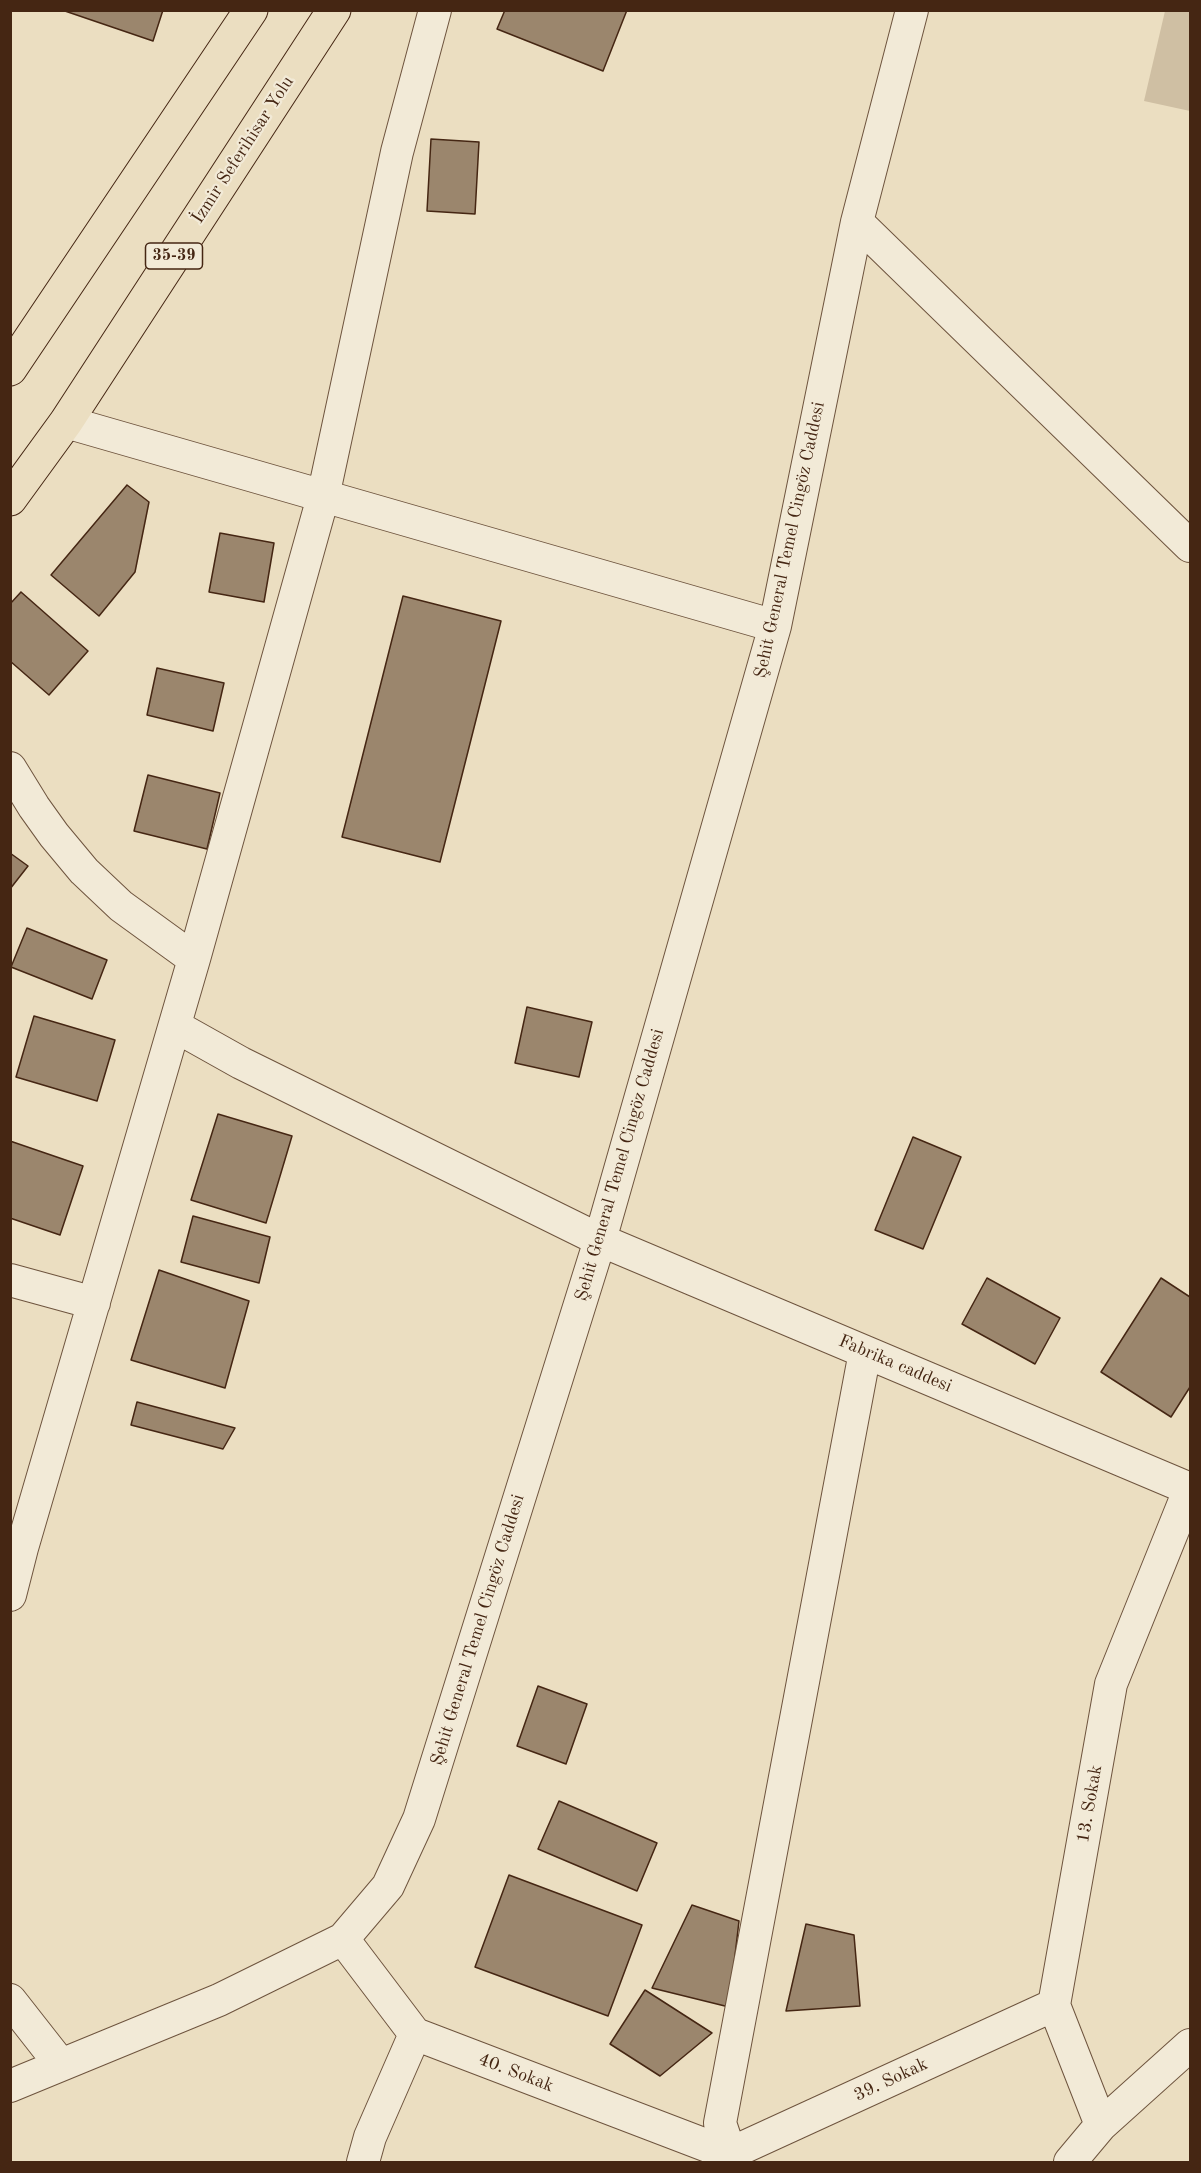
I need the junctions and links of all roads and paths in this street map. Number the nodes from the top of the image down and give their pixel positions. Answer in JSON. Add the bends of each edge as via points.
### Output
{"nodes":[{"id":1,"x":251,"y":10,"type":"edge"},
{"id":2,"x":334,"y":10,"type":"edge"},
{"id":3,"x":435,"y":10,"type":"edge"},
{"id":4,"x":912,"y":10,"type":"edge"},
{"id":5,"x":857,"y":222,"type":"junction"},
{"id":6,"x":10,"y":369,"type":"edge"},
{"id":7,"x":66,"y":422,"type":"junction"},
{"id":8,"x":323,"y":497,"type":"junction"},
{"id":9,"x":10,"y":499,"type":"edge"},
{"id":10,"x":1191,"y":546,"type":"edge"},
{"id":11,"x":775,"y":626,"type":"junction"},
{"id":12,"x":10,"y":768,"type":"edge"},
{"id":13,"x":194,"y":959,"type":"junction"},
{"id":14,"x":175,"y":1026,"type":"junction"},
{"id":15,"x":600,"y":1240,"type":"junction"},
{"id":16,"x":10,"y":1280,"type":"edge"},
{"id":17,"x":94,"y":1303,"type":"junction"},
{"id":18,"x":866,"y":1352,"type":"junction"},
{"id":19,"x":1190,"y":1489,"type":"edge"},
{"id":20,"x":10,"y":1595,"type":"edge"},
{"id":21,"x":343,"y":1940,"type":"junction"},
{"id":22,"x":10,"y":2000,"type":"edge"},
{"id":23,"x":1054,"y":2005,"type":"junction"},
{"id":24,"x":415,"y":2034,"type":"junction"},
{"id":25,"x":1191,"y":2045,"type":"edge"},
{"id":26,"x":61,"y":2065,"type":"junction"},
{"id":27,"x":10,"y":2086,"type":"edge"},
{"id":28,"x":1101,"y":2125,"type":"junction"},
{"id":29,"x":731,"y":2158,"type":"edge"},
{"id":30,"x":363,"y":2163,"type":"edge"},
{"id":31,"x":1070,"y":2163,"type":"edge"}],
"edges":[{"from":1,"to":6,"type":"main road"},
{"from":2,"to":7,"type":"main road","name":"İzmir Seferihisar Yolu","number":"35-39"},
{"from":3,"to":8,"type":"street","via":[[397,152]]},
{"from":4,"to":5,"type":"street","name":"Şehit General Temel Cingöz Caddesi"},
{"from":5,"to":10,"type":"street"},
{"from":5,"to":11,"type":"street","name":"Şehit General Temel Cingöz Caddesi"},
{"from":7,"to":8,"type":"street"},
{"from":7,"to":9,"type":"main road","name":"İzmir Seferihisar Yolu","number":"35-39"},
{"from":8,"to":11,"type":"street"},
{"from":8,"to":13,"type":"street"},
{"from":11,"to":15,"type":"street","name":"Şehit General Temel Cingöz Caddesi"},
{"from":12,"to":13,"type":"street","via":[[33,807],[84,871],[121,906]]},
{"from":13,"to":14,"type":"street"},
{"from":14,"to":15,"type":"street","name":"Fabrika caddesi","via":[[241,1063]]},
{"from":14,"to":17,"type":"street"},
{"from":15,"to":18,"type":"street","name":"Fabrika caddesi"},
{"from":15,"to":21,"type":"street","name":"Şehit General Temel Cingöz Caddesi","via":[[419,1819],[388,1886]]},
{"from":16,"to":17,"type":"street"},
{"from":17,"to":20,"type":"street"},
{"from":18,"to":19,"type":"street","name":"Fabrika caddesi"},
{"from":18,"to":29,"type":"street","via":[[720,2123]]},
{"from":19,"to":23,"type":"street","name":"13. Sokak","via":[[1111,1684]]},
{"from":21,"to":24,"type":"street"},
{"from":21,"to":26,"type":"street","name":"Şehit General Temel Cingöz Caddesi","via":[[219,2000]]},
{"from":22,"to":26,"type":"street"},
{"from":23,"to":28,"type":"street"},
{"from":23,"to":29,"type":"street","name":"39. Sokak"},
{"from":24,"to":29,"type":"street","name":"40. Sokak"},
{"from":24,"to":30,"type":"street","via":[[370,2137]]},
{"from":25,"to":28,"type":"street"},
{"from":26,"to":27,"type":"street","name":"Şehit General Temel Cingöz Caddesi"},
{"from":28,"to":31,"type":"street"}]}
